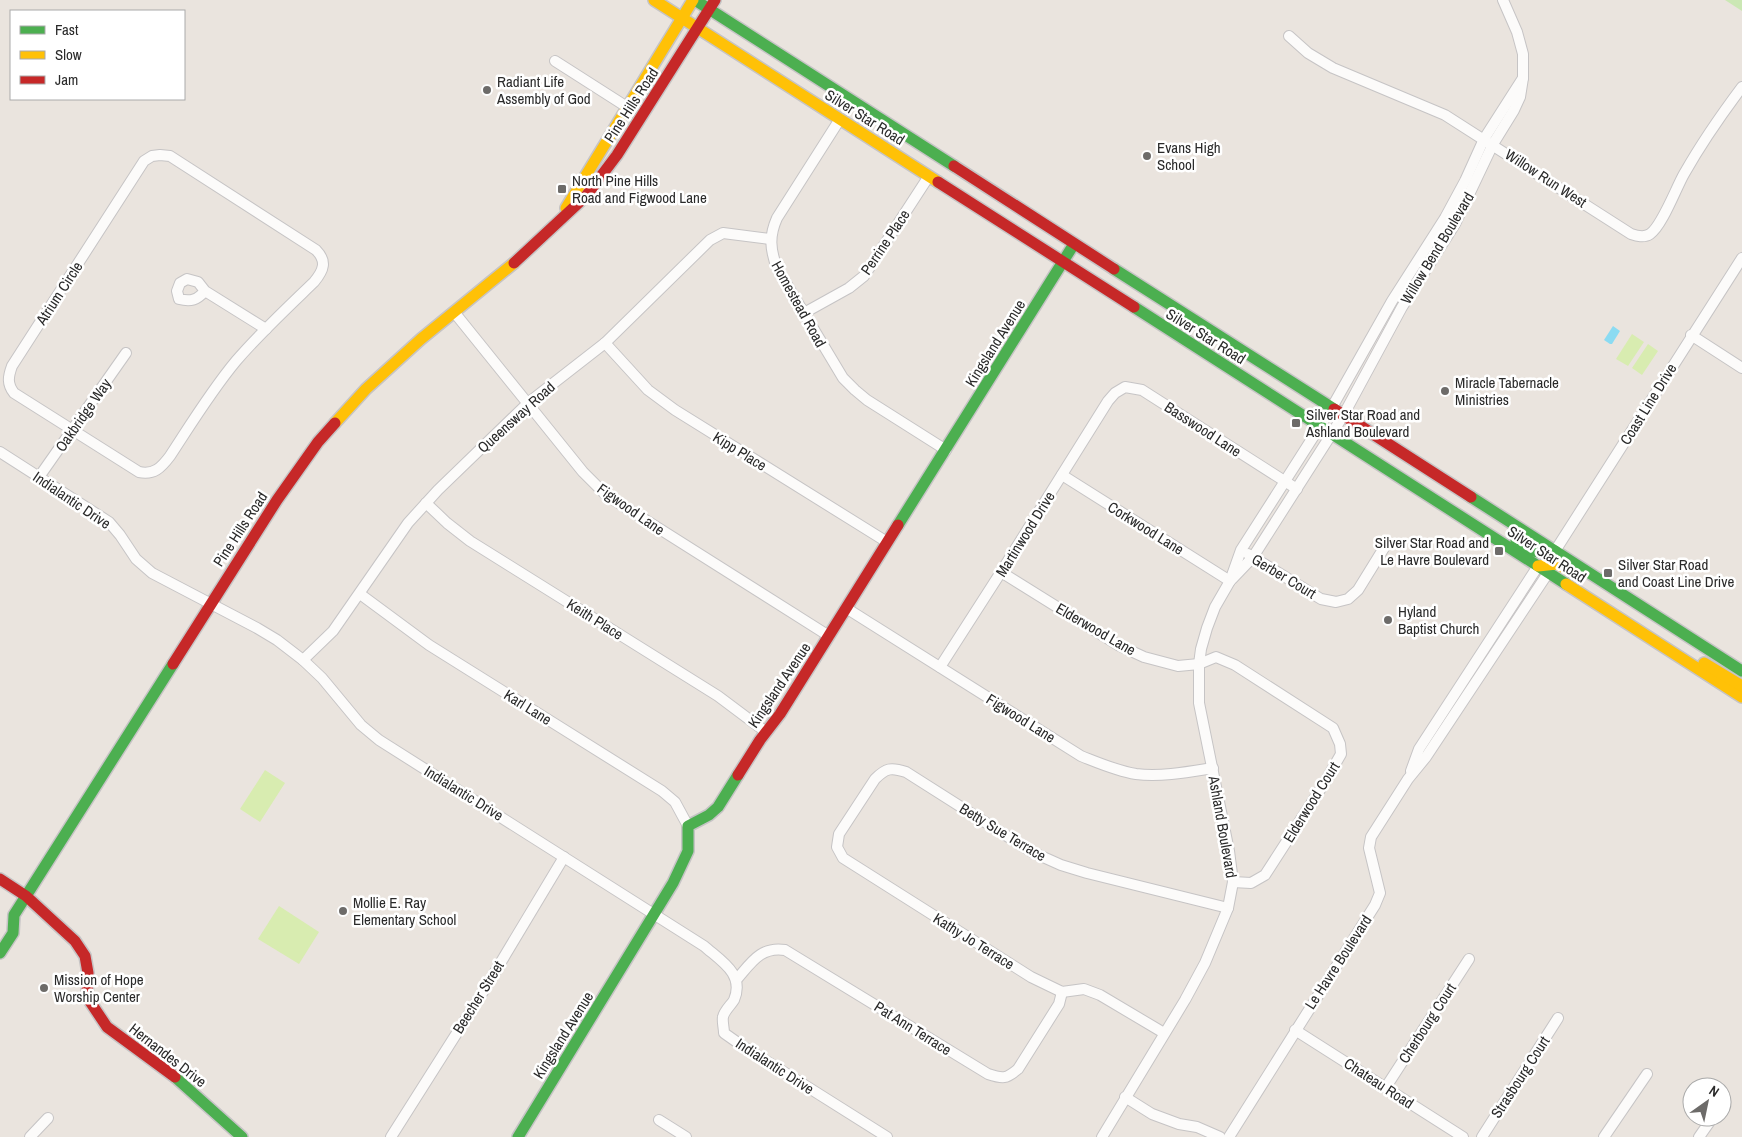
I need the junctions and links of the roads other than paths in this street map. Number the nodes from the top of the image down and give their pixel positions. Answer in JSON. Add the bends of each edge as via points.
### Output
{"nodes":[{"id":1,"x":654,"y":0,"type":"edge"},
{"id":2,"x":694,"y":0,"type":"edge"},
{"id":3,"x":1504,"y":0,"type":"edge"},
{"id":4,"x":712,"y":5,"type":"edge"},
{"id":5,"x":682,"y":18,"type":"junction"},
{"id":6,"x":698,"y":29,"type":"junction"},
{"id":7,"x":1289,"y":36,"type":"dead end"},
{"id":8,"x":555,"y":61,"type":"dead end"},
{"id":9,"x":752,"y":63,"type":"junction"},
{"id":10,"x":1523,"y":78,"type":"junction"},
{"id":11,"x":1742,"y":87,"type":"edge"},
{"id":12,"x":627,"y":107,"type":"junction"},
{"id":13,"x":840,"y":118,"type":"junction"},
{"id":14,"x":878,"y":118,"type":"junction"},
{"id":15,"x":1484,"y":138,"type":"junction"},
{"id":16,"x":1493,"y":144,"type":"junction"},
{"id":17,"x":929,"y":176,"type":"junction"},
{"id":18,"x":561,"y":218,"type":"junction"},
{"id":19,"x":770,"y":239,"type":"junction"},
{"id":20,"x":1074,"y":244,"type":"junction"},
{"id":21,"x":1742,"y":258,"type":"edge"},
{"id":22,"x":1062,"y":262,"type":"junction"},
{"id":23,"x":206,"y":291,"type":"dead end"},
{"id":24,"x":454,"y":312,"type":"junction"},
{"id":25,"x":804,"y":313,"type":"junction"},
{"id":26,"x":266,"y":329,"type":"junction"},
{"id":27,"x":1691,"y":336,"type":"junction"},
{"id":28,"x":605,"y":343,"type":"junction"},
{"id":29,"x":126,"y":353,"type":"dead end"},
{"id":30,"x":1742,"y":368,"type":"edge"},
{"id":31,"x":1108,"y":401,"type":"joint"},
{"id":32,"x":528,"y":403,"type":"junction"},
{"id":33,"x":1331,"y":409,"type":"junction"},
{"id":34,"x":1343,"y":416,"type":"junction"},
{"id":35,"x":1320,"y":426,"type":"junction"},
{"id":36,"x":73,"y":430,"type":"junction"},
{"id":37,"x":1332,"y":434,"type":"junction"},
{"id":38,"x":946,"y":450,"type":"junction"},
{"id":39,"x":0,"y":452,"type":"edge"},
{"id":40,"x":1062,"y":475,"type":"junction"},
{"id":41,"x":39,"y":477,"type":"junction"},
{"id":42,"x":1284,"y":481,"type":"junction"},
{"id":43,"x":1407,"y":482,"type":"junction"},
{"id":44,"x":1297,"y":489,"type":"junction"},
{"id":45,"x":426,"y":503,"type":"junction"},
{"id":46,"x":887,"y":542,"type":"junction"},
{"id":47,"x":1387,"y":543,"type":"dead end"},
{"id":48,"x":1241,"y":550,"type":"junction"},
{"id":49,"x":1555,"y":551,"type":"junction"},
{"id":50,"x":1253,"y":557,"type":"junction"},
{"id":51,"x":1538,"y":566,"type":"junction"},
{"id":52,"x":1001,"y":572,"type":"junction"},
{"id":53,"x":1548,"y":573,"type":"junction"},
{"id":54,"x":1230,"y":581,"type":"junction"},
{"id":55,"x":360,"y":594,"type":"junction"},
{"id":56,"x":211,"y":604,"type":"junction"},
{"id":57,"x":846,"y":608,"type":"junction"},
{"id":58,"x":1653,"y":614,"type":"junction"},
{"id":59,"x":1638,"y":630,"type":"junction"},
{"id":60,"x":829,"y":636,"type":"junction"},
{"id":61,"x":303,"y":660,"type":"junction"},
{"id":62,"x":1199,"y":664,"type":"junction"},
{"id":63,"x":940,"y":667,"type":"junction"},
{"id":64,"x":1742,"y":671,"type":"edge"},
{"id":65,"x":1742,"y":686,"type":"edge"},
{"id":66,"x":1742,"y":697,"type":"edge"},
{"id":67,"x":766,"y":732,"type":"junction"},
{"id":68,"x":1213,"y":768,"type":"junction"},
{"id":69,"x":1408,"y":779,"type":"junction"},
{"id":70,"x":858,"y":804,"type":"joint"},
{"id":71,"x":688,"y":826,"type":"junction"},
{"id":72,"x":564,"y":857,"type":"junction"},
{"id":73,"x":0,"y":879,"type":"edge"},
{"id":74,"x":1233,"y":882,"type":"junction"},
{"id":75,"x":26,"y":896,"type":"junction"},
{"id":76,"x":1228,"y":908,"type":"junction"},
{"id":77,"x":14,"y":915,"type":"junction"},
{"id":78,"x":656,"y":915,"type":"junction"},
{"id":79,"x":0,"y":921,"type":"edge"},
{"id":80,"x":0,"y":953,"type":"edge"},
{"id":81,"x":1469,"y":959,"type":"dead end"},
{"id":82,"x":737,"y":979,"type":"junction"},
{"id":83,"x":1062,"y":992,"type":"junction"},
{"id":84,"x":1558,"y":1018,"type":"dead end"},
{"id":85,"x":1295,"y":1030,"type":"junction"},
{"id":86,"x":1164,"y":1033,"type":"junction"},
{"id":87,"x":1647,"y":1074,"type":"dead end"},
{"id":88,"x":1386,"y":1088,"type":"junction"},
{"id":89,"x":1125,"y":1098,"type":"junction"},
{"id":90,"x":48,"y":1118,"type":"dead end"},
{"id":91,"x":659,"y":1120,"type":"dead end"},
{"id":92,"x":1608,"y":1136,"type":"edge"},
{"id":93,"x":30,"y":1137,"type":"edge"},
{"id":94,"x":242,"y":1137,"type":"edge"},
{"id":95,"x":391,"y":1137,"type":"edge"},
{"id":96,"x":518,"y":1137,"type":"edge"},
{"id":97,"x":686,"y":1137,"type":"edge"},
{"id":98,"x":887,"y":1137,"type":"edge"},
{"id":99,"x":1102,"y":1137,"type":"edge"},
{"id":100,"x":1220,"y":1137,"type":"edge"},
{"id":101,"x":1228,"y":1137,"type":"edge"},
{"id":102,"x":1464,"y":1137,"type":"edge"},
{"id":103,"x":1482,"y":1137,"type":"edge"}],
"edges":[{"from":1,"to":5,"type":"main road","name":"Silver Star Road"},
{"from":2,"to":4,"type":"main road","name":"Silver Star Road"},
{"from":2,"to":5,"type":"main road","name":"Pine Hills Road"},
{"from":3,"to":10,"type":"street","name":"Willow Bend Boulevard","via":[[1523,54]]},
{"from":4,"to":6,"type":"main road","name":"Pine Hills Road"},
{"from":4,"to":14,"type":"main road","name":"Silver Star Road"},
{"from":5,"to":6,"type":"main road","name":"Silver Star Road"},
{"from":5,"to":12,"type":"main road","name":"Pine Hills Road"},
{"from":6,"to":9,"type":"main road","name":"Silver Star Road"},
{"from":6,"to":18,"type":"main road","name":"Pine Hills Road","via":[[606,171],[586,196]]},
{"from":7,"to":15,"type":"street","name":"Willow Run West","via":[[1308,53],[1333,68],[1445,115]]},
{"from":8,"to":12,"type":"street"},
{"from":9,"to":13,"type":"main road","name":"Silver Star Road"},
{"from":9,"to":14,"type":"main road","via":[[855,118],[863,121]]},
{"from":10,"to":15,"type":"street","name":"Willow Bend Boulevard"},
{"from":10,"to":16,"type":"street","name":"Willow Bend Boulevard","via":[[1520,97]]},
{"from":11,"to":16,"type":"street","name":"Willow Run West","via":[[1690,165],[1658,226],[1649,235],[1631,234]]},
{"from":12,"to":18,"type":"main road","name":"Pine Hills Road"},
{"from":13,"to":17,"type":"main road","name":"Silver Star Road"},
{"from":13,"to":19,"type":"street","via":[[777,218]]},
{"from":14,"to":20,"type":"main road","name":"Silver Star Road"},
{"from":15,"to":16,"type":"street","name":"Willow Run West"},
{"from":15,"to":33,"type":"street","name":"Willow Bend Boulevard","via":[[1445,218],[1392,301]]},
{"from":16,"to":34,"type":"street","name":"Willow Bend Boulevard","via":[[1455,224],[1402,307]]},
{"from":17,"to":22,"type":"main road","name":"Silver Star Road"},
{"from":17,"to":25,"type":"street","name":"Perrine Place","via":[[864,276]]},
{"from":18,"to":24,"type":"main road","name":"Pine Hills Road","via":[[518,260]]},
{"from":19,"to":25,"type":"street","name":"Homestead Road","via":[[776,268]]},
{"from":19,"to":28,"type":"street","name":"Queensway Road","via":[[728,234],[714,236]]},
{"from":20,"to":22,"type":"main road","name":"Kingsland Avenue"},
{"from":20,"to":33,"type":"main road","name":"Silver Star Road"},
{"from":21,"to":27,"type":"street","name":"Coast Line Drive"},
{"from":22,"to":35,"type":"main road","name":"Silver Star Road"},
{"from":22,"to":38,"type":"main road","name":"Kingsland Avenue"},
{"from":23,"to":26,"type":"street"},
{"from":24,"to":32,"type":"street","name":"Figwood Lane"},
{"from":24,"to":56,"type":"main road","name":"Pine Hills Road","via":[[366,389],[318,442],[276,500]]},
{"from":25,"to":38,"type":"street","name":"Homestead Road","via":[[834,365],[855,390]]},
{"from":26,"to":36,"type":"street","name":"Atrium Circle","via":[[235,362],[157,471],[139,472]]},
{"from":26,"to":36,"type":"street","name":"Atrium Circle","via":[[321,274],[322,256],[170,156],[152,156],[144,161],[9,375],[9,386],[14,394]]},
{"from":27,"to":30,"type":"street"},
{"from":27,"to":49,"type":"street","name":"Coast Line Drive"},
{"from":28,"to":32,"type":"street","name":"Queensway Road"},
{"from":28,"to":46,"type":"street","name":"Kipp Place","via":[[648,390],[675,410]]},
{"from":29,"to":36,"type":"street","name":"Oakbridge Way"},
{"from":31,"to":40,"type":"street","name":"Martinwood Drive"},
{"from":31,"to":42,"type":"street","name":"Basswood Lane","via":[[1125,387],[1142,390]]},
{"from":32,"to":45,"type":"street","name":"Queensway Road"},
{"from":32,"to":60,"type":"street","name":"Figwood Lane","via":[[583,472],[606,495]]},
{"from":33,"to":34,"type":"main road","name":"Silver Star Road"},
{"from":33,"to":35,"type":"street","name":"Ashland Boulevard"},
{"from":34,"to":37,"type":"street","name":"Ashland Boulevard"},
{"from":34,"to":49,"type":"main road","name":"Silver Star Road"},
{"from":35,"to":37,"type":"main road","name":"Silver Star Road"},
{"from":35,"to":42,"type":"street","name":"Ashland Boulevard"},
{"from":36,"to":41,"type":"street","name":"Oakbridge Way"},
{"from":37,"to":43,"type":"main road","name":"Silver Star Road"},
{"from":37,"to":44,"type":"street","name":"Ashland Boulevard"},
{"from":38,"to":46,"type":"main road","name":"Kingsland Avenue"},
{"from":39,"to":41,"type":"street","name":"Indialantic Drive"},
{"from":40,"to":52,"type":"street","name":"Martinwood Drive"},
{"from":40,"to":54,"type":"street","name":"Corkwood Lane"},
{"from":41,"to":56,"type":"street","name":"Indialantic Drive","via":[[109,522],[136,559],[152,573]]},
{"from":42,"to":44,"type":"street","name":"Basswood Lane"},
{"from":42,"to":48,"type":"street","name":"Ashland Boulevard"},
{"from":43,"to":49,"type":"main road","via":[[1428,485],[1530,550],[1547,555]]},
{"from":43,"to":51,"type":"main road","name":"Silver Star Road"},
{"from":44,"to":50,"type":"street","name":"Ashland Boulevard"},
{"from":45,"to":55,"type":"street","name":"Queensway Road","via":[[408,523]]},
{"from":45,"to":67,"type":"street","name":"Keith Place","via":[[470,541],[718,696]]},
{"from":46,"to":57,"type":"main road","name":"Kingsland Avenue"},
{"from":47,"to":50,"type":"street","name":"Gerber Court","via":[[1358,590],[1348,599],[1336,602],[1321,599]]},
{"from":48,"to":50,"type":"street","name":"Gerber Court"},
{"from":48,"to":54,"type":"street","name":"Ashland Boulevard"},
{"from":49,"to":58,"type":"main road","name":"Silver Star Road"},
{"from":50,"to":54,"type":"street","name":"Ashland Boulevard"},
{"from":51,"to":53,"type":"main road","name":"Silver Star Road"},
{"from":51,"to":58,"type":"main road","via":[[1557,564],[1614,600]]},
{"from":51,"to":69,"type":"street","name":"Le Havre Boulevard","via":[[1419,749]]},
{"from":52,"to":62,"type":"street","name":"Elderwood Lane","via":[[1118,645],[1144,657],[1178,666]]},
{"from":52,"to":63,"type":"street","name":"Martinwood Drive"},
{"from":53,"to":59,"type":"main road","name":"Silver Star Road"},
{"from":53,"to":69,"type":"street","name":"Le Havre Boulevard","via":[[1426,757]]},
{"from":54,"to":62,"type":"street","name":"Ashland Boulevard","via":[[1207,628]]},
{"from":55,"to":61,"type":"street","name":"Queensway Road","via":[[333,631]]},
{"from":55,"to":71,"type":"street","name":"Karl Lane","via":[[429,645],[662,791],[675,802]]},
{"from":56,"to":61,"type":"street","name":"Indialantic Drive","via":[[269,635]]},
{"from":56,"to":75,"type":"main road","name":"Pine Hills Road"},
{"from":57,"to":60,"type":"main road","name":"Kingsland Avenue"},
{"from":57,"to":63,"type":"street","name":"Figwood Lane"},
{"from":58,"to":64,"type":"main road","name":"Silver Star Road"},
{"from":59,"to":65,"type":"main road"},
{"from":59,"to":66,"type":"main road","name":"Silver Star Road"},
{"from":60,"to":67,"type":"main road","name":"Kingsland Avenue"},
{"from":61,"to":72,"type":"street","name":"Indialantic Drive","via":[[361,725],[379,740]]},
{"from":62,"to":68,"type":"street","name":"Ashland Boulevard","via":[[1199,703]]},
{"from":62,"to":74,"type":"street","name":"Elderwood Court","via":[[1216,657],[1235,665],[1333,728],[1340,744],[1341,754],[1325,782],[1265,875],[1251,883]]},
{"from":63,"to":68,"type":"street","name":"Figwood Lane","via":[[1081,756],[1108,767],[1136,774],[1182,774]]},
{"from":67,"to":71,"type":"main road","name":"Kingsland Avenue","via":[[718,807]]},
{"from":68,"to":74,"type":"street","name":"Ashland Boulevard"},
{"from":69,"to":85,"type":"street","name":"Le Havre Boulevard","via":[[1371,837],[1369,848],[1379,884],[1378,899]]},
{"from":70,"to":76,"type":"street","name":"Betty Sue Terrace","via":[[882,771],[894,768],[906,772],[1032,852],[1061,865]]},
{"from":70,"to":83,"type":"street","name":"Kathy Jo Terrace","via":[[839,834],[837,847],[843,858],[1030,977]]},
{"from":71,"to":78,"type":"main road","name":"Kingsland Avenue","via":[[686,859]]},
{"from":72,"to":78,"type":"street","name":"Indialantic Drive"},
{"from":72,"to":95,"type":"street","name":"Beecher Street"},
{"from":73,"to":75,"type":"main road","name":"Hernandes Drive"},
{"from":74,"to":76,"type":"street","name":"Ashland Boulevard"},
{"from":75,"to":77,"type":"main road","name":"Pine Hills Road"},
{"from":75,"to":94,"type":"main road","name":"Hernandes Drive","via":[[76,941],[85,956],[87,997],[107,1027],[181,1082]]},
{"from":76,"to":86,"type":"street","name":"Ashland Boulevard","via":[[1205,963]]},
{"from":77,"to":79,"type":"main road"},
{"from":77,"to":80,"type":"main road","name":"Pine Hills Road","via":[[13,933]]},
{"from":78,"to":82,"type":"street","name":"Indialantic Drive","via":[[704,946]]},
{"from":78,"to":96,"type":"main road","name":"Kingsland Avenue"},
{"from":81,"to":88,"type":"street","name":"Cherbourg Court"},
{"from":82,"to":83,"type":"street","name":"Pat Ann Terrace","via":[[758,956],[775,948],[785,950],[988,1074],[1000,1078],[1010,1076],[1018,1069],[1059,1004]]},
{"from":82,"to":98,"type":"street","name":"Indialantic Drive","via":[[733,1001],[723,1016],[724,1033]]},
{"from":83,"to":86,"type":"street","name":"Kathy Jo Terrace","via":[[1084,989],[1100,995]]},
{"from":84,"to":103,"type":"street","name":"Strasbourg Court"},
{"from":85,"to":88,"type":"street","name":"Chateau Road"},
{"from":85,"to":101,"type":"street","name":"Le Havre Boulevard"},
{"from":86,"to":89,"type":"street","name":"Ashland Boulevard"},
{"from":87,"to":92,"type":"street"},
{"from":88,"to":102,"type":"street","name":"Chateau Road"},
{"from":89,"to":99,"type":"street","name":"Ashland Boulevard"},
{"from":89,"to":100,"type":"street","via":[[1152,1114]]},
{"from":90,"to":93,"type":"street"},
{"from":91,"to":97,"type":"street"}]}
